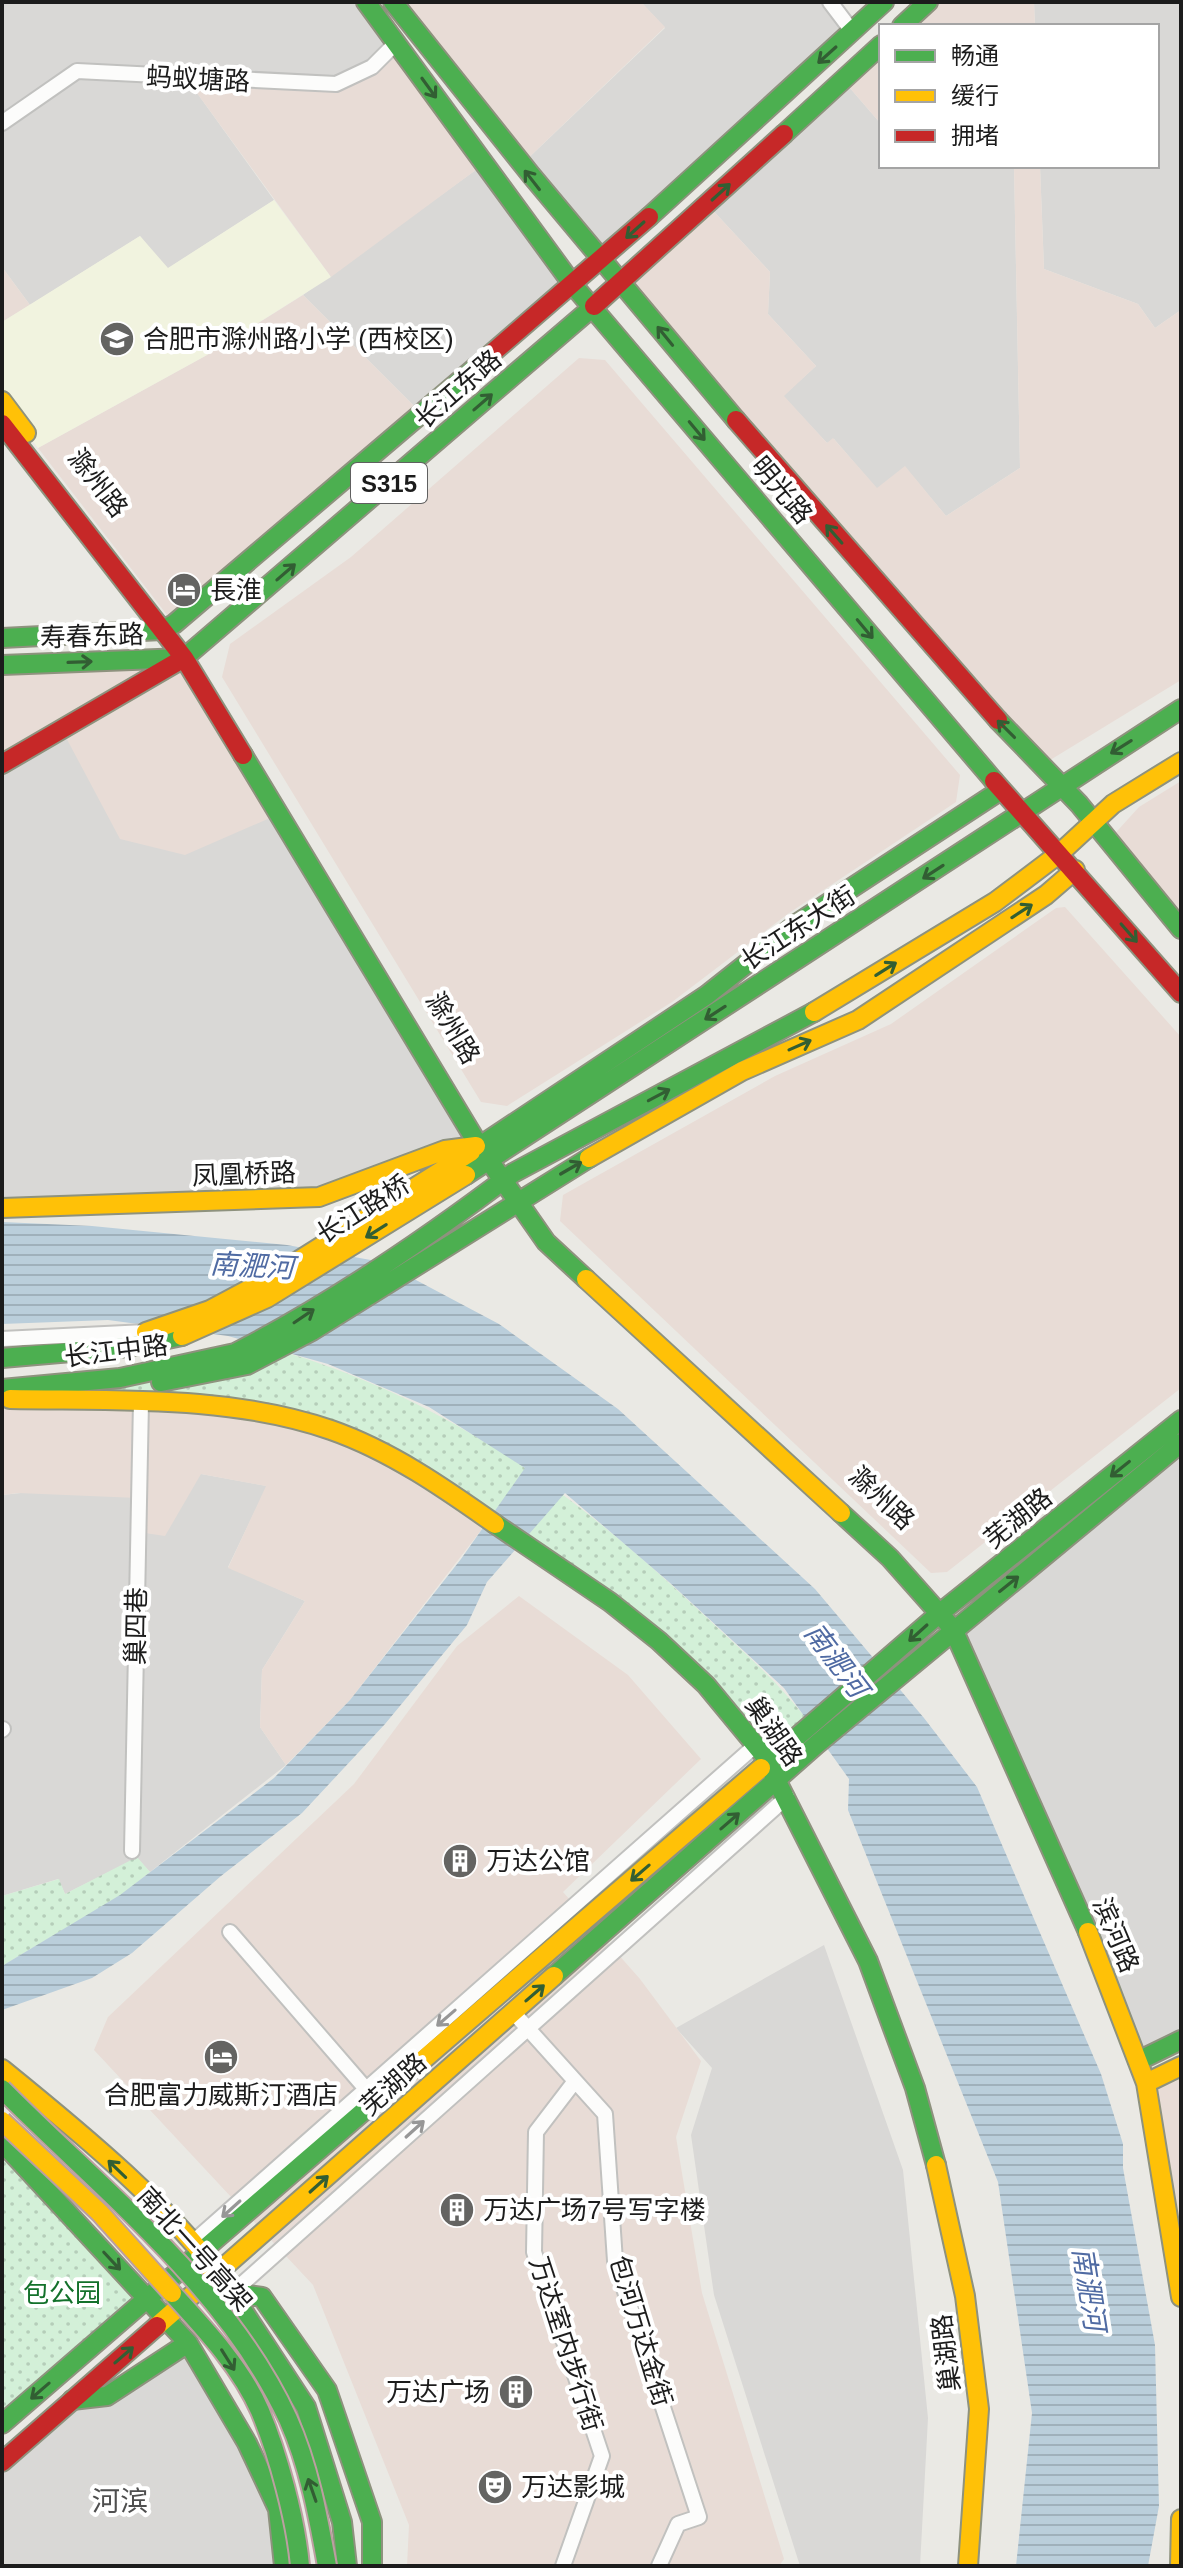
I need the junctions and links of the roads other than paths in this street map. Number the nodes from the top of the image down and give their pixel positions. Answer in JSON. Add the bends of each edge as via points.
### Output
{"nodes":[{"id":1,"x":366,"y":2,"type":"edge"},
{"id":2,"x":393,"y":2,"type":"edge"},
{"id":3,"x":830,"y":2,"type":"edge"},
{"id":4,"x":884,"y":2,"type":"edge"},
{"id":5,"x":928,"y":2,"type":"edge"},
{"id":6,"x":904,"y":24,"type":"edge"},
{"id":7,"x":852,"y":31,"type":"junction"},
{"id":8,"x":396,"y":43,"type":"junction"},
{"id":9,"x":879,"y":47,"type":"edge"},
{"id":10,"x":2,"y":123,"type":"edge"},
{"id":11,"x":602,"y":260,"type":"junction"},
{"id":12,"x":622,"y":282,"type":"junction"},
{"id":13,"x":573,"y":285,"type":"junction"},
{"id":14,"x":593,"y":307,"type":"junction"},
{"id":15,"x":2,"y":401,"type":"edge"},
{"id":16,"x":2,"y":424,"type":"edge"},
{"id":17,"x":168,"y":627,"type":"junction"},
{"id":18,"x":2,"y":638,"type":"edge"},
{"id":19,"x":189,"y":655,"type":"junction"},
{"id":20,"x":2,"y":665,"type":"edge"},
{"id":21,"x":1181,"y":709,"type":"edge"},
{"id":22,"x":1181,"y":762,"type":"edge"},
{"id":23,"x":2,"y":764,"type":"edge"},
{"id":24,"x":1061,"y":784,"type":"junction"},
{"id":25,"x":1001,"y":790,"type":"junction"},
{"id":26,"x":1022,"y":814,"type":"junction"},
{"id":27,"x":1095,"y":821,"type":"junction"},
{"id":28,"x":1060,"y":853,"type":"junction"},
{"id":29,"x":1075,"y":870,"type":"junction"},
{"id":30,"x":1174,"y":909,"type":"edge"},
{"id":31,"x":1181,"y":929,"type":"edge"},
{"id":32,"x":1181,"y":993,"type":"edge"},
{"id":33,"x":489,"y":1150,"type":"junction"},
{"id":34,"x":507,"y":1176,"type":"junction"},
{"id":35,"x":442,"y":1181,"type":"junction"},
{"id":36,"x":522,"y":1198,"type":"junction"},
{"id":37,"x":2,"y":1208,"type":"edge"},
{"id":38,"x":146,"y":1332,"type":"joint"},
{"id":39,"x":182,"y":1336,"type":"joint"},
{"id":40,"x":2,"y":1339,"type":"edge"},
{"id":41,"x":2,"y":1358,"type":"edge"},
{"id":42,"x":241,"y":1359,"type":"junction"},
{"id":43,"x":2,"y":1389,"type":"edge"},
{"id":44,"x":75,"y":1393,"type":"junction"},
{"id":45,"x":2,"y":1399,"type":"edge"},
{"id":46,"x":53,"y":1400,"type":"junction"},
{"id":47,"x":141,"y":1402,"type":"junction"},
{"id":48,"x":1181,"y":1420,"type":"edge"},
{"id":49,"x":1181,"y":1443,"type":"edge"},
{"id":50,"x":946,"y":1609,"type":"junction"},
{"id":51,"x":953,"y":1629,"type":"junction"},
{"id":52,"x":897,"y":1663,"type":"junction"},
{"id":53,"x":757,"y":1744,"type":"junction"},
{"id":54,"x":768,"y":1761,"type":"junction"},
{"id":55,"x":778,"y":1779,"type":"junction"},
{"id":56,"x":787,"y":1797,"type":"junction"},
{"id":57,"x":132,"y":1851,"type":"dead end"},
{"id":58,"x":230,"y":1932,"type":"dead end"},
{"id":59,"x":513,"y":2012,"type":"junction"},
{"id":60,"x":1181,"y":2040,"type":"edge"},
{"id":61,"x":1138,"y":2061,"type":"junction"},
{"id":62,"x":1181,"y":2066,"type":"edge"},
{"id":63,"x":2,"y":2069,"type":"edge"},
{"id":64,"x":575,"y":2081,"type":"junction"},
{"id":65,"x":1146,"y":2083,"type":"junction"},
{"id":66,"x":2,"y":2089,"type":"edge"},
{"id":67,"x":366,"y":2089,"type":"junction"},
{"id":68,"x":2,"y":2121,"type":"edge"},
{"id":69,"x":2,"y":2142,"type":"edge"},
{"id":70,"x":196,"y":2248,"type":"junction"},
{"id":71,"x":219,"y":2273,"type":"junction"},
{"id":72,"x":232,"y":2293,"type":"junction"},
{"id":73,"x":146,"y":2297,"type":"junction"},
{"id":74,"x":1181,"y":2297,"type":"edge"},
{"id":75,"x":167,"y":2319,"type":"junction"},
{"id":76,"x":188,"y":2343,"type":"junction"},
{"id":77,"x":72,"y":2400,"type":"junction"},
{"id":78,"x":2,"y":2424,"type":"edge"},
{"id":79,"x":2,"y":2462,"type":"edge"},
{"id":80,"x":1181,"y":2519,"type":"edge"},
{"id":81,"x":284,"y":2566,"type":"edge"},
{"id":82,"x":300,"y":2566,"type":"edge"},
{"id":83,"x":327,"y":2566,"type":"edge"},
{"id":84,"x":347,"y":2566,"type":"edge"},
{"id":85,"x":359,"y":2566,"type":"edge"},
{"id":86,"x":372,"y":2566,"type":"edge"},
{"id":87,"x":563,"y":2566,"type":"edge"},
{"id":88,"x":659,"y":2566,"type":"edge"},
{"id":89,"x":968,"y":2566,"type":"edge"},
{"id":90,"x":1180,"y":2566,"type":"edge"}],
"edges":[{"from":1,"to":8,"type":"main road","name":"明光路"},
{"from":11,"to":2,"type":"main road","name":"明光路","one_way":true,"via":[[539,189]]},
{"from":3,"to":7,"type":"street"},
{"from":4,"to":7,"type":"main road","name":"长江东路"},
{"from":5,"to":6,"type":"main road"},
{"from":7,"to":11,"type":"main road","name":"长江东路","one_way":true},
{"from":8,"to":10,"type":"street","name":"蚂蚁塘路","via":[[372,67],[336,84],[77,71]]},
{"from":8,"to":13,"type":"main road","name":"明光路","one_way":true},
{"from":12,"to":9,"type":"main road","name":"长江东路","one_way":true},
{"from":11,"to":12,"type":"main road","name":"明光路"},
{"from":11,"to":13,"type":"main road","name":"长江东路"},
{"from":12,"to":14,"type":"main road","name":"长江东路","number":"S315"},
{"from":24,"to":12,"type":"main road","name":"明光路","one_way":true,"via":[[972,694],[705,386]]},
{"from":13,"to":14,"type":"main road","name":"明光路"},
{"from":13,"to":17,"type":"main road","name":"长江东路","number":"S315"},
{"from":19,"to":14,"type":"main road","name":"长江东路","number":"S315","one_way":true},
{"from":14,"to":25,"type":"main road","name":"明光路","one_way":true},
{"from":15,"to":17,"type":"main road","name":"滁州路"},
{"from":16,"to":17,"type":"main road","name":"滁州路"},
{"from":17,"to":18,"type":"main road","name":"寿春东路"},
{"from":17,"to":19,"type":"main road","name":"滁州路"},
{"from":20,"to":19,"type":"main road","name":"寿春东路","one_way":true},
{"from":19,"to":23,"type":"main road","name":"长江东路"},
{"from":19,"to":33,"type":"main road","name":"滁州路"},
{"from":21,"to":24,"type":"main road","name":"长江东大街","one_way":true},
{"from":22,"to":27,"type":"main road"},
{"from":24,"to":26,"type":"main road","name":"长江东大街"},
{"from":24,"to":27,"type":"main road","name":"明光路"},
{"from":25,"to":26,"type":"main road","name":"明光路"},
{"from":25,"to":33,"type":"main road","via":[[798,923],[707,995]]},
{"from":26,"to":28,"type":"main road","name":"明光路"},
{"from":26,"to":33,"type":"main road","name":"长江东大街","one_way":true},
{"from":27,"to":28,"type":"main road"},
{"from":27,"to":30,"type":"main road","name":"明光路"},
{"from":28,"to":29,"type":"main road","name":"明光路"},
{"from":34,"to":28,"type":"main road","one_way":true,"via":[[837,1000],[995,902]]},
{"from":29,"to":32,"type":"main road","name":"明光路","one_way":true},
{"from":36,"to":29,"type":"main road","one_way":true,"via":[[742,1071],[858,1020],[1046,895]]},
{"from":30,"to":31,"type":"main road","name":"明光路"},
{"from":33,"to":34,"type":"main road","name":"滁州路"},
{"from":33,"to":35,"type":"main road","name":"长江东大街"},
{"from":33,"to":37,"type":"main road","name":"凤凰桥路","via":[[445,1150],[319,1197]]},
{"from":34,"to":36,"type":"main road","name":"滁州路"},
{"from":42,"to":34,"type":"main road","one_way":true},
{"from":35,"to":38,"type":"main road","via":[[210,1310]]},
{"from":35,"to":39,"type":"main road","name":"长江路桥","one_way":true,"via":[[267,1298]]},
{"from":36,"to":42,"type":"main road","via":[[312,1331]]},
{"from":36,"to":50,"type":"main road","name":"滁州路","via":[[899,1549]]},
{"from":38,"to":40,"type":"street"},
{"from":39,"to":41,"type":"main road","name":"长江中路","via":[[129,1347]]},
{"from":42,"to":43,"type":"main road","name":"长江中路","via":[[97,1383]]},
{"from":42,"to":44,"type":"main road","via":[[193,1378]]},
{"from":43,"to":44,"type":"main road"},
{"from":44,"to":46,"type":"main road"},
{"from":44,"to":47,"type":"main road"},
{"from":45,"to":46,"type":"main road","name":"巢湖路"},
{"from":46,"to":47,"type":"main road","name":"巢湖路"},
{"from":47,"to":53,"type":"main road","name":"巢湖路","via":[[224,1408],[327,1428],[436,1483],[659,1637]]},
{"from":47,"to":57,"type":"street","name":"巢四巷"},
{"from":48,"to":50,"type":"main road","name":"芜湖路","one_way":true},
{"from":51,"to":49,"type":"main road","name":"芜湖路","one_way":true},
{"from":50,"to":51,"type":"main road","name":"滨河路"},
{"from":50,"to":52,"type":"main road","name":"芜湖路","one_way":true},
{"from":51,"to":52,"type":"main road","name":"芜湖路"},
{"from":51,"to":61,"type":"main road","name":"滨河路","via":[[1093,1944]]},
{"from":52,"to":54,"type":"main road","name":"芜湖路"},
{"from":52,"to":55,"type":"main road","name":"芜湖路"},
{"from":53,"to":54,"type":"main road","name":"巢湖路"},
{"from":53,"to":67,"type":"street","one_way":true},
{"from":54,"to":55,"type":"main road","name":"巢湖路"},
{"from":54,"to":70,"type":"main road","name":"芜湖路","one_way":true},
{"from":55,"to":56,"type":"main road","name":"巢湖路"},
{"from":59,"to":55,"type":"main road","name":"芜湖路","one_way":true},
{"from":72,"to":56,"type":"street","one_way":true},
{"from":56,"to":89,"type":"main road","name":"巢湖路","via":[[868,1961],[915,2088],[949,2214],[979,2409]]},
{"from":58,"to":67,"type":"street"},
{"from":59,"to":64,"type":"street","name":"包河万达金街"},
{"from":71,"to":59,"type":"main road","name":"芜湖路","one_way":true},
{"from":60,"to":61,"type":"main road"},
{"from":61,"to":65,"type":"main road","name":"滨河路"},
{"from":62,"to":65,"type":"main road"},
{"from":70,"to":63,"type":"main road","one_way":true,"via":[[67,2122]]},
{"from":64,"to":87,"type":"street","name":"万达室内步行街","via":[[536,2132],[534,2252],[602,2456]]},
{"from":64,"to":88,"type":"street","name":"包河万达金街","via":[[605,2114],[615,2261],[699,2517],[678,2524]]},
{"from":65,"to":74,"type":"main road","name":"滨河路"},
{"from":83,"to":66,"type":"main road","name":"南北一号高架","one_way":true,"bridge":true,"via":[[323,2523],[283,2402],[221,2310],[143,2225]]},
{"from":67,"to":70,"type":"street","one_way":true},
{"from":68,"to":82,"type":"main road","name":"南北一号高架","one_way":true,"bridge":true,"via":[[100,2213],[217,2343],[260,2410],[297,2533]]},
{"from":69,"to":73,"type":"main road","one_way":true},
{"from":70,"to":71,"type":"main road"},
{"from":70,"to":73,"type":"main road","name":"芜湖路"},
{"from":71,"to":72,"type":"main road"},
{"from":71,"to":75,"type":"main road","name":"芜湖路"},
{"from":72,"to":84,"type":"main road","via":[[306,2407],[342,2522]]},
{"from":72,"to":85,"type":"main road","via":[[250,2300],[313,2392],[356,2522]]},
{"from":72,"to":86,"type":"main road","via":[[262,2297],[327,2390],[372,2522]]},
{"from":73,"to":75,"type":"main road"},
{"from":73,"to":78,"type":"main road","name":"芜湖路","one_way":true},
{"from":75,"to":76,"type":"main road"},
{"from":77,"to":75,"type":"main road","name":"芜湖路","one_way":true},
{"from":76,"to":77,"type":"main road","via":[[107,2396]]},
{"from":76,"to":81,"type":"main road","via":[[247,2443],[278,2509]]},
{"from":77,"to":79,"type":"main road","name":"芜湖路"},
{"from":80,"to":90,"type":"main road"}]}
